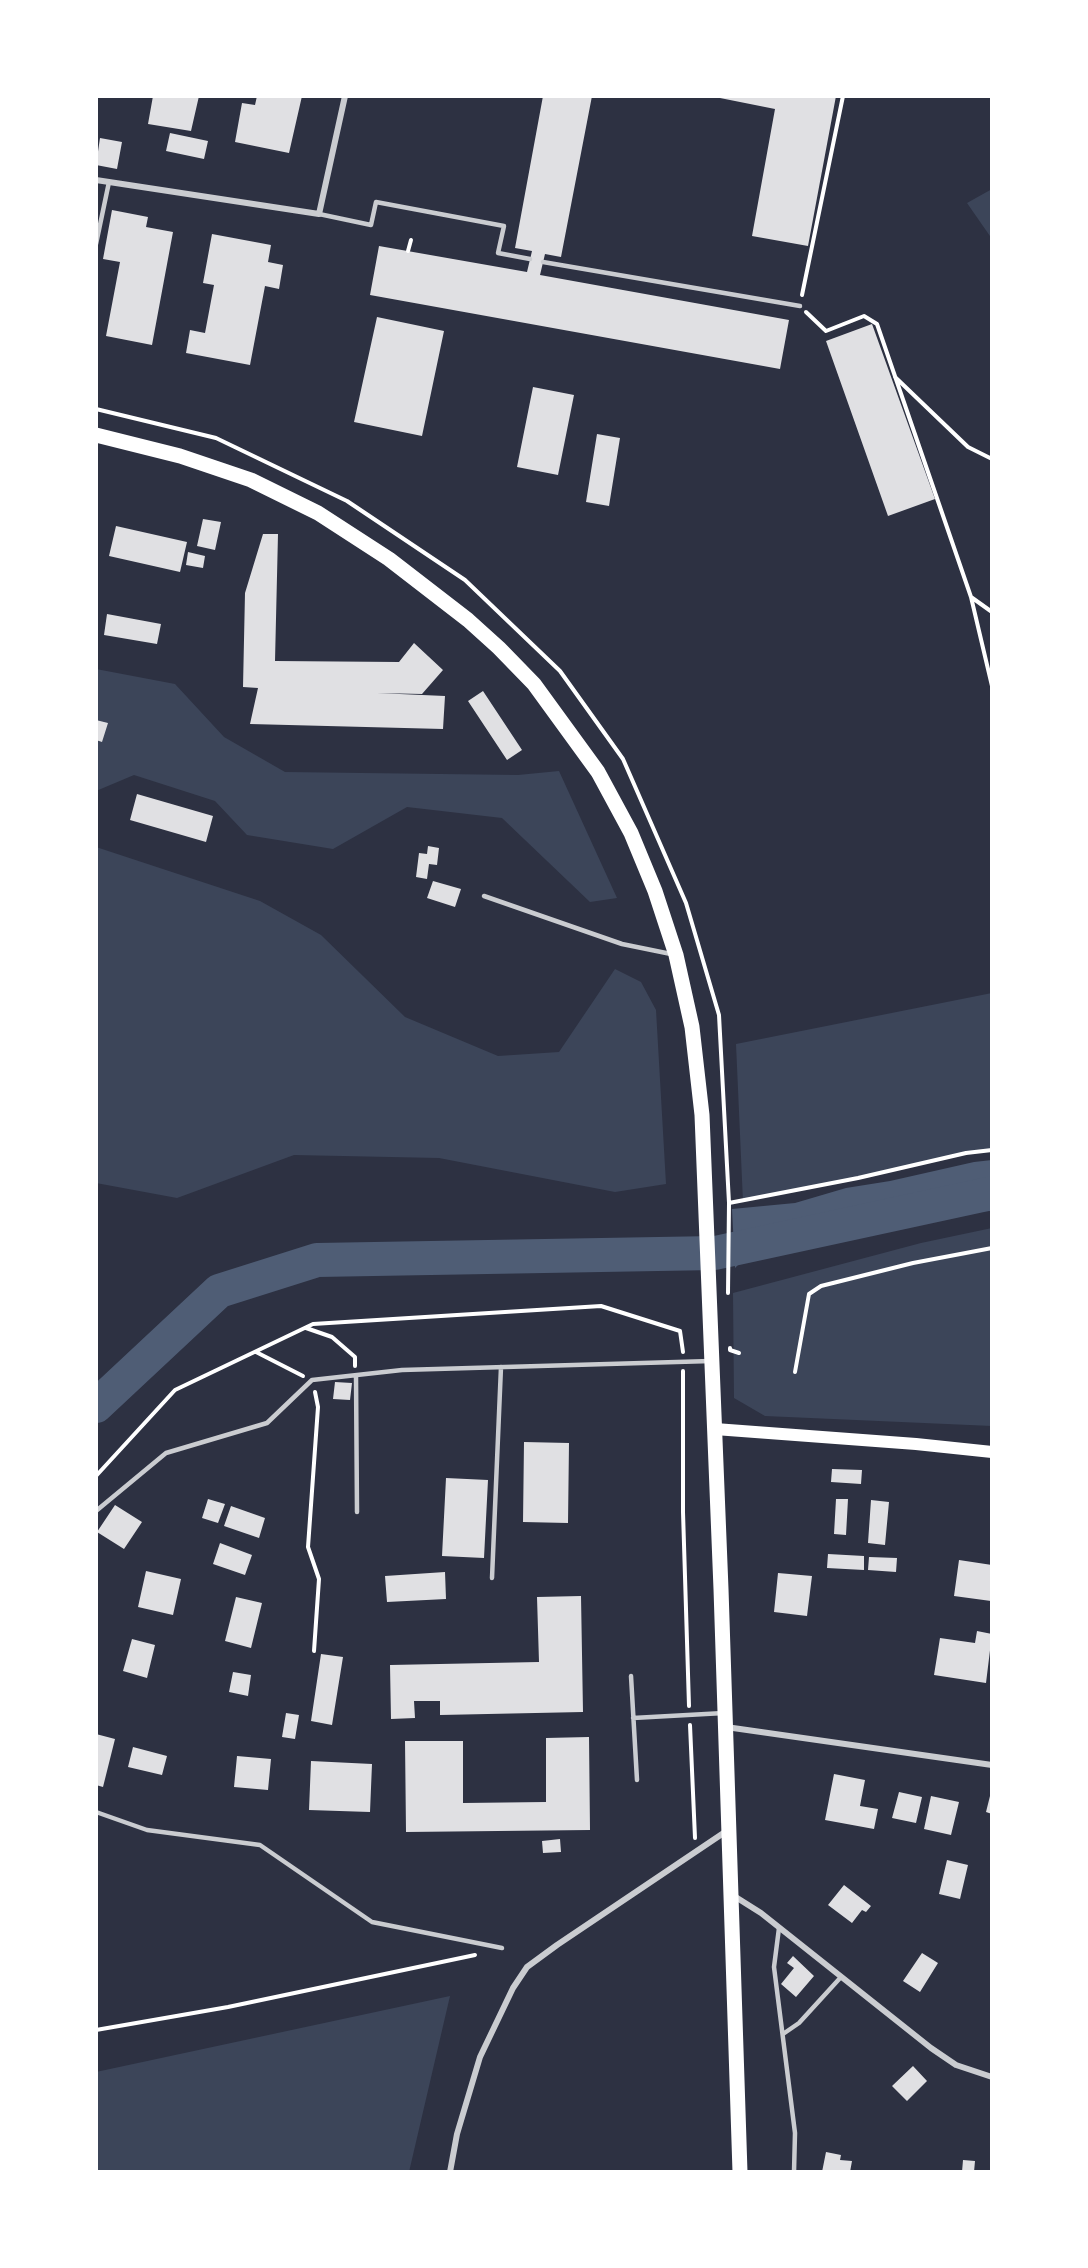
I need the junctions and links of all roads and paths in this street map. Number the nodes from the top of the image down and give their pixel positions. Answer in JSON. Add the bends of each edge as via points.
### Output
{"nodes":[{"id":1,"x":345,"y":96,"type":"edge"},
{"id":2,"x":843,"y":96,"type":"edge"},
{"id":3,"x":96,"y":180,"type":"edge"},
{"id":4,"x":109,"y":182,"type":"junction"},
{"id":5,"x":319,"y":214,"type":"junction"},
{"id":6,"x":411,"y":240,"type":"dead end"},
{"id":7,"x":96,"y":244,"type":"edge"},
{"id":8,"x":408,"y":251,"type":"dead end"},
{"id":9,"x":530,"y":260,"type":"dead end"},
{"id":10,"x":543,"y":262,"type":"dead end"},
{"id":11,"x":800,"y":306,"type":"junction"},
{"id":12,"x":894,"y":376,"type":"junction"},
{"id":13,"x":96,"y":409,"type":"edge"},
{"id":14,"x":96,"y":435,"type":"edge"},
{"id":15,"x":992,"y":459,"type":"edge"},
{"id":16,"x":971,"y":597,"type":"junction"},
{"id":17,"x":992,"y":612,"type":"edge"},
{"id":18,"x":992,"y":686,"type":"edge"},
{"id":19,"x":484,"y":896,"type":"dead end"},
{"id":20,"x":676,"y":955,"type":"junction"},
{"id":21,"x":992,"y":1150,"type":"edge"},
{"id":22,"x":729,"y":1203,"type":"junction"},
{"id":23,"x":992,"y":1248,"type":"edge"},
{"id":24,"x":728,"y":1299,"type":"dead end"},
{"id":25,"x":305,"y":1328,"type":"junction"},
{"id":26,"x":730,"y":1340,"type":"dead end"},
{"id":27,"x":255,"y":1352,"type":"junction"},
{"id":28,"x":739,"y":1353,"type":"dead end"},
{"id":29,"x":712,"y":1361,"type":"junction"},
{"id":30,"x":683,"y":1362,"type":"junction"},
{"id":31,"x":501,"y":1367,"type":"junction"},
{"id":32,"x":795,"y":1372,"type":"dead end"},
{"id":33,"x":356,"y":1376,"type":"junction"},
{"id":34,"x":312,"y":1380,"type":"junction"},
{"id":35,"x":715,"y":1429,"type":"junction"},
{"id":36,"x":992,"y":1452,"type":"edge"},
{"id":37,"x":96,"y":1476,"type":"edge"},
{"id":38,"x":96,"y":1511,"type":"edge"},
{"id":39,"x":357,"y":1512,"type":"dead end"},
{"id":40,"x":492,"y":1578,"type":"dead end"},
{"id":41,"x":314,"y":1651,"type":"dead end"},
{"id":42,"x":632,"y":1676,"type":"dead end"},
{"id":43,"x":689,"y":1715,"type":"junction"},
{"id":44,"x":633,"y":1718,"type":"junction"},
{"id":45,"x":726,"y":1720,"type":"junction"},
{"id":46,"x":992,"y":1765,"type":"edge"},
{"id":47,"x":637,"y":1780,"type":"dead end"},
{"id":48,"x":96,"y":1812,"type":"edge"},
{"id":49,"x":729,"y":1829,"type":"junction"},
{"id":50,"x":696,"y":1853,"type":"junction"},
{"id":51,"x":732,"y":1894,"type":"junction"},
{"id":52,"x":779,"y":1928,"type":"junction"},
{"id":53,"x":502,"y":1948,"type":"joint"},
{"id":54,"x":841,"y":1977,"type":"junction"},
{"id":55,"x":96,"y":2030,"type":"edge"},
{"id":56,"x":783,"y":2034,"type":"junction"},
{"id":57,"x":992,"y":2077,"type":"edge"},
{"id":58,"x":450,"y":2172,"type":"edge"},
{"id":59,"x":740,"y":2172,"type":"edge"},
{"id":60,"x":794,"y":2172,"type":"edge"}],
"edges":[{"from":1,"to":5,"type":"street"},
{"from":2,"to":11,"type":"path"},
{"from":3,"to":4,"type":"street"},
{"from":4,"to":5,"type":"street"},
{"from":4,"to":7,"type":"lane"},
{"from":5,"to":9,"type":"lane","via":[[371,225],[376,202],[504,226],[498,253]]},
{"from":6,"to":8,"type":"path"},
{"from":10,"to":11,"type":"lane"},
{"from":11,"to":12,"type":"path","via":[[826,331],[864,316],[877,324]]},
{"from":12,"to":15,"type":"path","via":[[968,447]]},
{"from":12,"to":16,"type":"path"},
{"from":13,"to":22,"type":"path","via":[[216,438],[347,501],[465,580],[560,672],[623,759],[686,903],[719,1015]]},
{"from":14,"to":20,"type":"main road","via":[[180,456],[251,480],[309,508],[389,559],[468,620],[534,684],[598,772],[631,833]]},
{"from":16,"to":17,"type":"path"},
{"from":16,"to":18,"type":"path"},
{"from":19,"to":20,"type":"lane","via":[[622,945]]},
{"from":20,"to":29,"type":"main road","via":[[694,1040],[702,1114]]},
{"from":21,"to":22,"type":"path"},
{"from":22,"to":24,"type":"path"},
{"from":23,"to":32,"type":"path","via":[[913,1263],[821,1287],[809,1294]]},
{"from":25,"to":27,"type":"path"},
{"from":25,"to":30,"type":"path","via":[[313,1324],[602,1306],[680,1331]]},
{"from":25,"to":33,"type":"path","via":[[332,1337],[347,1349],[355,1357]]},
{"from":26,"to":28,"type":"path","via":[[730,1350]]},
{"from":27,"to":34,"type":"path"},
{"from":27,"to":37,"type":"path","via":[[175,1390]]},
{"from":29,"to":30,"type":"lane"},
{"from":29,"to":35,"type":"main road"},
{"from":30,"to":31,"type":"lane"},
{"from":30,"to":43,"type":"path"},
{"from":31,"to":33,"type":"lane","via":[[402,1370]]},
{"from":31,"to":40,"type":"lane"},
{"from":33,"to":34,"type":"lane"},
{"from":33,"to":39,"type":"lane"},
{"from":34,"to":38,"type":"lane","via":[[267,1422],[166,1452]]},
{"from":34,"to":41,"type":"path","via":[[318,1407],[308,1547],[319,1579]]},
{"from":35,"to":36,"type":"main road"},
{"from":35,"to":45,"type":"main road"},
{"from":42,"to":44,"type":"lane"},
{"from":43,"to":44,"type":"lane"},
{"from":43,"to":45,"type":"lane"},
{"from":43,"to":50,"type":"path"},
{"from":44,"to":47,"type":"lane"},
{"from":45,"to":46,"type":"street"},
{"from":45,"to":49,"type":"main road"},
{"from":48,"to":53,"type":"lane","via":[[147,1830],[260,1845],[372,1922]]},
{"from":49,"to":50,"type":"street"},
{"from":49,"to":51,"type":"main road"},
{"from":50,"to":58,"type":"street","via":[[527,1967],[480,2057]]},
{"from":51,"to":52,"type":"street"},
{"from":51,"to":59,"type":"main road"},
{"from":52,"to":54,"type":"street"},
{"from":52,"to":56,"type":"lane","via":[[774,1967]]},
{"from":53,"to":55,"type":"path","via":[[228,2007]]},
{"from":54,"to":56,"type":"lane","via":[[799,2023]]},
{"from":54,"to":57,"type":"street","via":[[930,2048],[956,2065]]},
{"from":56,"to":60,"type":"lane","via":[[795,2133]]}]}
